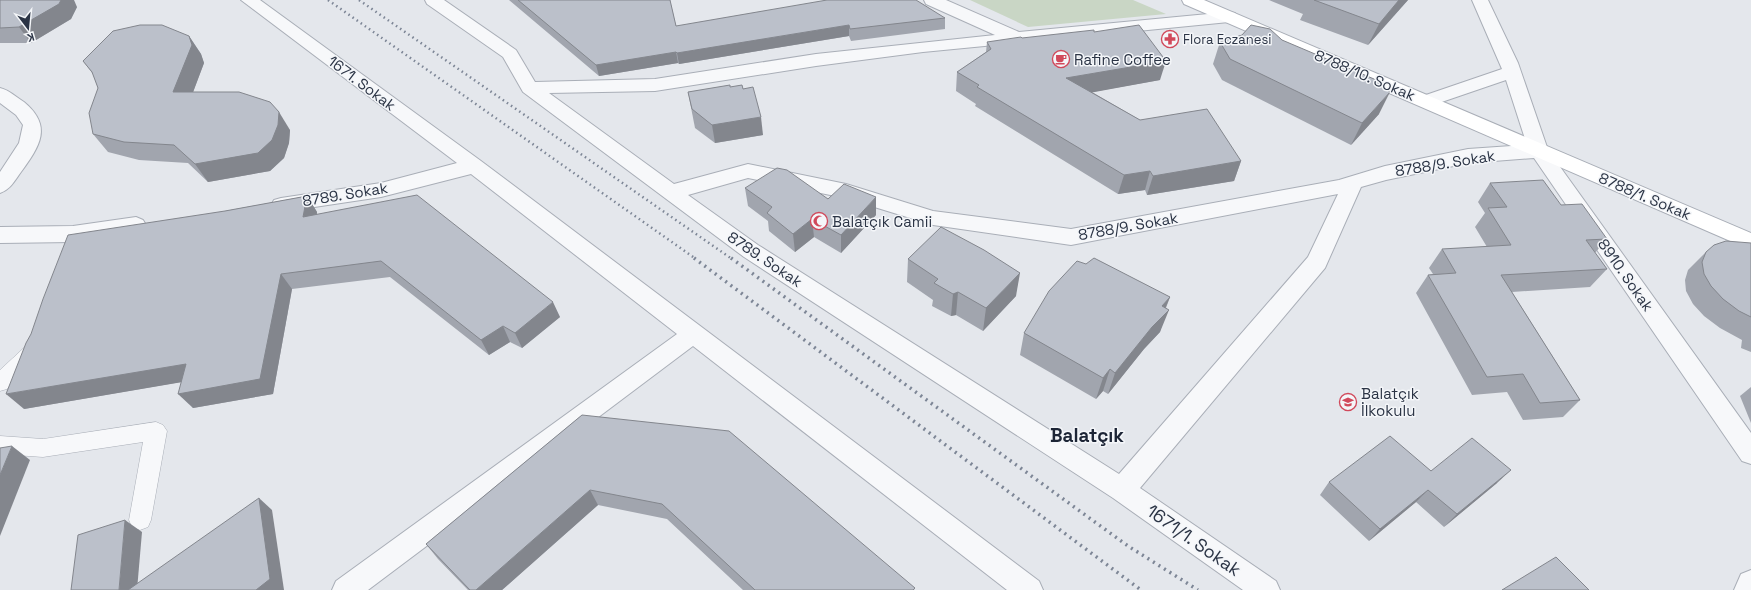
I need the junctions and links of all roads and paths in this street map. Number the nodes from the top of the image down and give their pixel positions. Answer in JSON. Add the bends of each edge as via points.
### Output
{"nodes":[{"id":1,"x":249,"y":0,"type":"edge"},
{"id":2,"x":435,"y":0,"type":"edge"},
{"id":3,"x":932,"y":0,"type":"edge"},
{"id":4,"x":1190,"y":0,"type":"edge"},
{"id":5,"x":1480,"y":0,"type":"edge"},
{"id":6,"x":1229,"y":16,"type":"junction"},
{"id":7,"x":1018,"y":38,"type":"junction"},
{"id":8,"x":1512,"y":72,"type":"junction"},
{"id":9,"x":529,"y":88,"type":"junction"},
{"id":10,"x":0,"y":94,"type":"edge"},
{"id":11,"x":1427,"y":101,"type":"junction"},
{"id":12,"x":1539,"y":151,"type":"junction"},
{"id":13,"x":474,"y":166,"type":"junction"},
{"id":14,"x":1353,"y":183,"type":"junction"},
{"id":15,"x":0,"y":186,"type":"edge"},
{"id":16,"x":672,"y":192,"type":"junction"},
{"id":17,"x":259,"y":208,"type":"edge"},
{"id":18,"x":157,"y":222,"type":"edge"},
{"id":19,"x":73,"y":234,"type":"junction"},
{"id":20,"x":0,"y":235,"type":"edge"},
{"id":21,"x":1751,"y":242,"type":"edge"},
{"id":22,"x":66,"y":255,"type":"edge"},
{"id":23,"x":42,"y":334,"type":"edge"},
{"id":24,"x":693,"y":334,"type":"junction"},
{"id":25,"x":0,"y":383,"type":"edge"},
{"id":26,"x":0,"y":445,"type":"edge"},
{"id":27,"x":1751,"y":453,"type":"edge"},
{"id":28,"x":1122,"y":490,"type":"junction"},
{"id":29,"x":140,"y":520,"type":"dead end"},
{"id":30,"x":1751,"y":582,"type":"edge"},
{"id":31,"x":346,"y":590,"type":"edge"},
{"id":32,"x":1029,"y":590,"type":"edge"},
{"id":33,"x":1266,"y":590,"type":"edge"},
{"id":34,"x":1748,"y":590,"type":"edge"}],
"edges":[{"from":1,"to":13,"type":"street","name":"1671. Sokak"},
{"from":2,"to":9,"type":"street","name":"8789. Sokak","via":[[510,54]]},
{"from":3,"to":7,"type":"street"},
{"from":4,"to":6,"type":"street","name":"8788/10. Sokak"},
{"from":5,"to":8,"type":"street","name":"8910. Sokak"},
{"from":6,"to":7,"type":"street"},
{"from":6,"to":11,"type":"street","name":"8788/10. Sokak"},
{"from":7,"to":9,"type":"street","via":[[816,60],[655,85]]},
{"from":8,"to":11,"type":"street"},
{"from":8,"to":12,"type":"street","name":"8910. Sokak"},
{"from":9,"to":16,"type":"street","name":"8789. Sokak"},
{"from":10,"to":15,"type":"street","via":[[30,118],[34,130],[28,146]]},
{"from":11,"to":12,"type":"street","name":"8788/10. Sokak"},
{"from":12,"to":14,"type":"street","name":"8788/9. Sokak","via":[[1468,156],[1385,173]]},
{"from":12,"to":21,"type":"street","name":"8788/1. Sokak"},
{"from":12,"to":27,"type":"street","name":"8910. Sokak"},
{"from":13,"to":17,"type":"street","name":"8789. Sokak","via":[[381,190]]},
{"from":13,"to":24,"type":"street","name":"1671. Sokak"},
{"from":14,"to":16,"type":"street","name":"8788/9. Sokak","via":[[1071,237],[933,218],[846,191],[748,171]]},
{"from":14,"to":28,"type":"street","via":[[1317,262]]},
{"from":16,"to":28,"type":"street","name":"8789. Sokak","via":[[751,252]]},
{"from":18,"to":19,"type":"street"},
{"from":19,"to":20,"type":"street"},
{"from":19,"to":22,"type":"lane"},
{"from":23,"to":25,"type":"lane","via":[[38,349]]},
{"from":24,"to":31,"type":"street"},
{"from":24,"to":32,"type":"street","name":"1671. Sokak"},
{"from":26,"to":29,"type":"lane","via":[[43,448],[156,431]]},
{"from":28,"to":33,"type":"street","name":"1671/1. Sokak"},
{"from":30,"to":34,"type":"street"}]}
